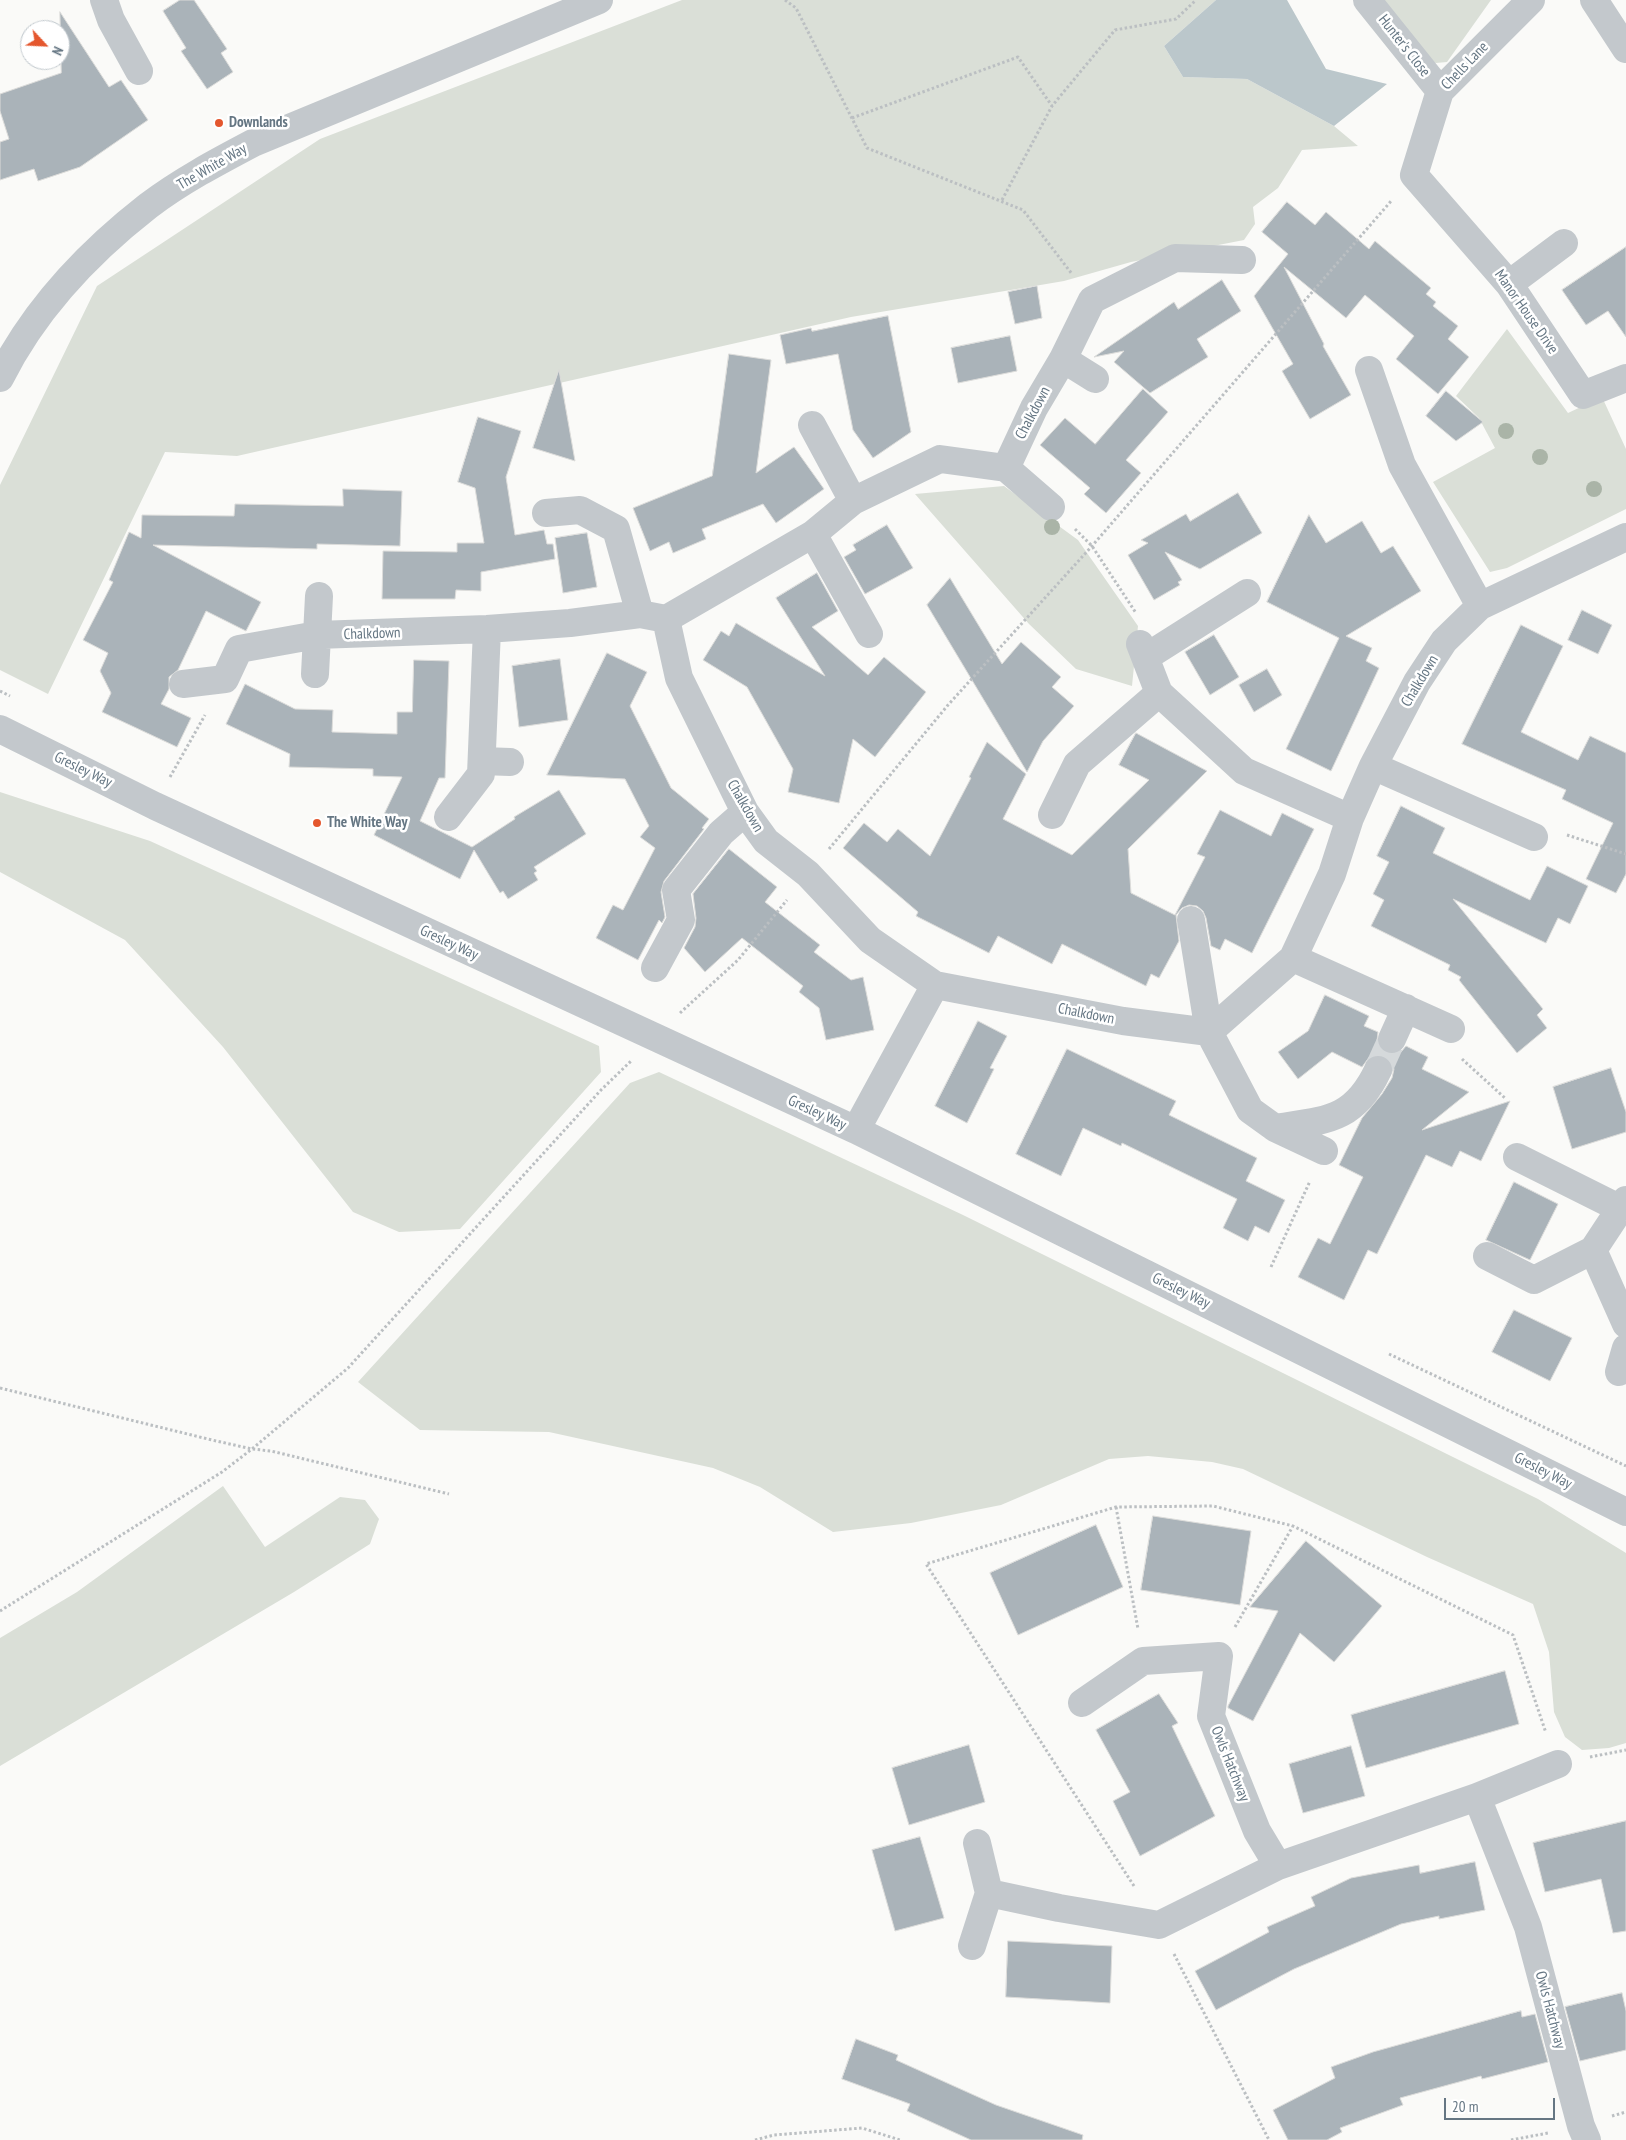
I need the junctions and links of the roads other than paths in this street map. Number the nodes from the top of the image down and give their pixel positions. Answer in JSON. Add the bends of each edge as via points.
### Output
{"nodes":[{"id":1,"x":104,"y":0,"type":"edge"},
{"id":2,"x":599,"y":0,"type":"edge"},
{"id":3,"x":1367,"y":0,"type":"edge"},
{"id":4,"x":1531,"y":0,"type":"edge"},
{"id":5,"x":1594,"y":0,"type":"edge"},
{"id":6,"x":1626,"y":49,"type":"edge"},
{"id":7,"x":139,"y":71,"type":"dead end"},
{"id":8,"x":1440,"y":91,"type":"junction"},
{"id":9,"x":1414,"y":175,"type":"joint"},
{"id":10,"x":1564,"y":243,"type":"dead end"},
{"id":11,"x":1242,"y":260,"type":"dead end"},
{"id":12,"x":1509,"y":284,"type":"junction"},
{"id":13,"x":1063,"y":360,"type":"junction"},
{"id":14,"x":2,"y":368,"type":"edge"},
{"id":15,"x":1369,"y":370,"type":"dead end"},
{"id":16,"x":1626,"y":378,"type":"edge"},
{"id":17,"x":1095,"y":379,"type":"dead end"},
{"id":18,"x":812,"y":425,"type":"dead end"},
{"id":19,"x":1006,"y":468,"type":"junction"},
{"id":20,"x":854,"y":501,"type":"junction"},
{"id":21,"x":1051,"y":507,"type":"road end"},
{"id":22,"x":546,"y":512,"type":"dead end"},
{"id":23,"x":813,"y":534,"type":"junction"},
{"id":24,"x":1626,"y":537,"type":"edge"},
{"id":25,"x":1247,"y":593,"type":"dead end"},
{"id":26,"x":319,"y":596,"type":"dead end"},
{"id":27,"x":1480,"y":606,"type":"junction"},
{"id":28,"x":653,"y":616,"type":"junction"},
{"id":29,"x":487,"y":629,"type":"junction"},
{"id":30,"x":869,"y":634,"type":"dead end"},
{"id":31,"x":317,"y":635,"type":"junction"},
{"id":32,"x":315,"y":674,"type":"dead end"},
{"id":33,"x":183,"y":684,"type":"dead end"},
{"id":34,"x":1159,"y":693,"type":"junction"},
{"id":35,"x":0,"y":729,"type":"edge"},
{"id":36,"x":510,"y":762,"type":"dead end"},
{"id":37,"x":1373,"y":766,"type":"junction"},
{"id":38,"x":481,"y":767,"type":"junction"},
{"id":39,"x":745,"y":812,"type":"junction"},
{"id":40,"x":1052,"y":814,"type":"dead end"},
{"id":41,"x":448,"y":816,"type":"dead end"},
{"id":42,"x":1350,"y":818,"type":"junction"},
{"id":43,"x":1534,"y":837,"type":"road end"},
{"id":44,"x":1191,"y":920,"type":"dead end"},
{"id":45,"x":1293,"y":958,"type":"junction"},
{"id":46,"x":655,"y":968,"type":"dead end"},
{"id":47,"x":935,"y":985,"type":"junction"},
{"id":48,"x":1406,"y":1008,"type":"junction"},
{"id":49,"x":1451,"y":1029,"type":"road end"},
{"id":50,"x":1209,"y":1032,"type":"junction"},
{"id":51,"x":1392,"y":1039,"type":"tunnel mouth"},
{"id":52,"x":1378,"y":1070,"type":"tunnel mouth"},
{"id":53,"x":1275,"y":1128,"type":"junction"},
{"id":54,"x":856,"y":1130,"type":"junction"},
{"id":55,"x":1324,"y":1152,"type":"road end"},
{"id":56,"x":1517,"y":1157,"type":"dead end"},
{"id":57,"x":1622,"y":1204,"type":"edge"},
{"id":58,"x":1593,"y":1250,"type":"junction"},
{"id":59,"x":1487,"y":1256,"type":"dead end"},
{"id":60,"x":1626,"y":1324,"type":"edge"},
{"id":61,"x":1626,"y":1512,"type":"edge"},
{"id":62,"x":1082,"y":1703,"type":"dead end"},
{"id":63,"x":1558,"y":1764,"type":"dead end"},
{"id":64,"x":1477,"y":1797,"type":"junction"},
{"id":65,"x":977,"y":1843,"type":"dead end"},
{"id":66,"x":1278,"y":1866,"type":"junction"},
{"id":67,"x":989,"y":1893,"type":"junction"},
{"id":68,"x":972,"y":1946,"type":"dead end"},
{"id":69,"x":1587,"y":2140,"type":"edge"}],
"edges":[{"from":1,"to":7,"type":"street","via":[[111,20]]},
{"from":2,"to":14,"type":"street","name":"The White Way","via":[[253,144],[205,168],[149,205],[104,244],[43,310]]},
{"from":3,"to":8,"type":"street","name":"Hunter's Close"},
{"from":4,"to":8,"type":"street","name":"Chells Lane"},
{"from":5,"to":6,"type":"street"},
{"from":8,"to":9,"type":"street","name":"Chells Lane"},
{"from":9,"to":12,"type":"street","name":"Manor House Drive"},
{"from":10,"to":12,"type":"street"},
{"from":11,"to":13,"type":"street","name":"Chalkdown","via":[[1175,258],[1092,300]]},
{"from":12,"to":16,"type":"street","name":"Manor House Drive","via":[[1583,395]]},
{"from":13,"to":17,"type":"street"},
{"from":13,"to":19,"type":"street","name":"Chalkdown","via":[[1034,408]]},
{"from":15,"to":27,"type":"street","via":[[1402,465]]},
{"from":18,"to":20,"type":"street"},
{"from":19,"to":20,"type":"street","name":"Chalkdown","via":[[940,459]]},
{"from":19,"to":21,"type":"street"},
{"from":20,"to":23,"type":"street","name":"Chalkdown"},
{"from":22,"to":28,"type":"street","via":[[580,510],[616,529]]},
{"from":23,"to":28,"type":"street","name":"Chalkdown"},
{"from":23,"to":30,"type":"street"},
{"from":24,"to":27,"type":"street","name":"Chalkdown"},
{"from":25,"to":34,"type":"street","via":[[1143,651]]},
{"from":26,"to":31,"type":"street"},
{"from":27,"to":37,"type":"street","name":"Chalkdown","via":[[1444,641],[1417,682]]},
{"from":28,"to":29,"type":"street","name":"Chalkdown"},
{"from":28,"to":39,"type":"street","name":"Chalkdown","via":[[679,678]]},
{"from":29,"to":31,"type":"street","name":"Chalkdown"},
{"from":29,"to":38,"type":"street"},
{"from":31,"to":32,"type":"street"},
{"from":31,"to":33,"type":"street","name":"Chalkdown","via":[[239,649],[225,679]]},
{"from":34,"to":40,"type":"street","via":[[1077,764]]},
{"from":34,"to":42,"type":"street","via":[[1244,771]]},
{"from":35,"to":54,"type":"street","name":"Gresley Way","via":[[155,806]]},
{"from":36,"to":38,"type":"street"},
{"from":37,"to":42,"type":"street","name":"Chalkdown"},
{"from":37,"to":43,"type":"street"},
{"from":38,"to":41,"type":"street"},
{"from":39,"to":46,"type":"street","via":[[721,833],[676,890],[681,920]]},
{"from":39,"to":47,"type":"street","name":"Chalkdown","via":[[766,841],[808,874],[870,940]]},
{"from":42,"to":45,"type":"street","name":"Chalkdown","via":[[1332,874]]},
{"from":44,"to":50,"type":"street"},
{"from":45,"to":48,"type":"street"},
{"from":45,"to":50,"type":"street","name":"Chalkdown"},
{"from":47,"to":50,"type":"street","name":"Chalkdown","via":[[1123,1021]]},
{"from":47,"to":54,"type":"street"},
{"from":48,"to":49,"type":"street"},
{"from":48,"to":51,"type":"street"},
{"from":50,"to":53,"type":"street","via":[[1250,1110]]},
{"from":52,"to":53,"type":"street","via":[[1358,1102],[1341,1113],[1321,1121]]},
{"from":53,"to":55,"type":"street"},
{"from":54,"to":61,"type":"street","name":"Gresley Way"},
{"from":56,"to":57,"type":"street"},
{"from":57,"to":58,"type":"street"},
{"from":58,"to":59,"type":"street","via":[[1534,1280]]},
{"from":58,"to":60,"type":"street"},
{"from":62,"to":66,"type":"street","name":"Owls Hatchway","via":[[1143,1661],[1219,1656],[1211,1716],[1258,1831]]},
{"from":63,"to":64,"type":"street"},
{"from":64,"to":66,"type":"street"},
{"from":64,"to":69,"type":"street","name":"Owls Hatchway","via":[[1528,1926]]},
{"from":65,"to":67,"type":"street"},
{"from":66,"to":67,"type":"street","via":[[1159,1925]]},
{"from":67,"to":68,"type":"street"}]}
